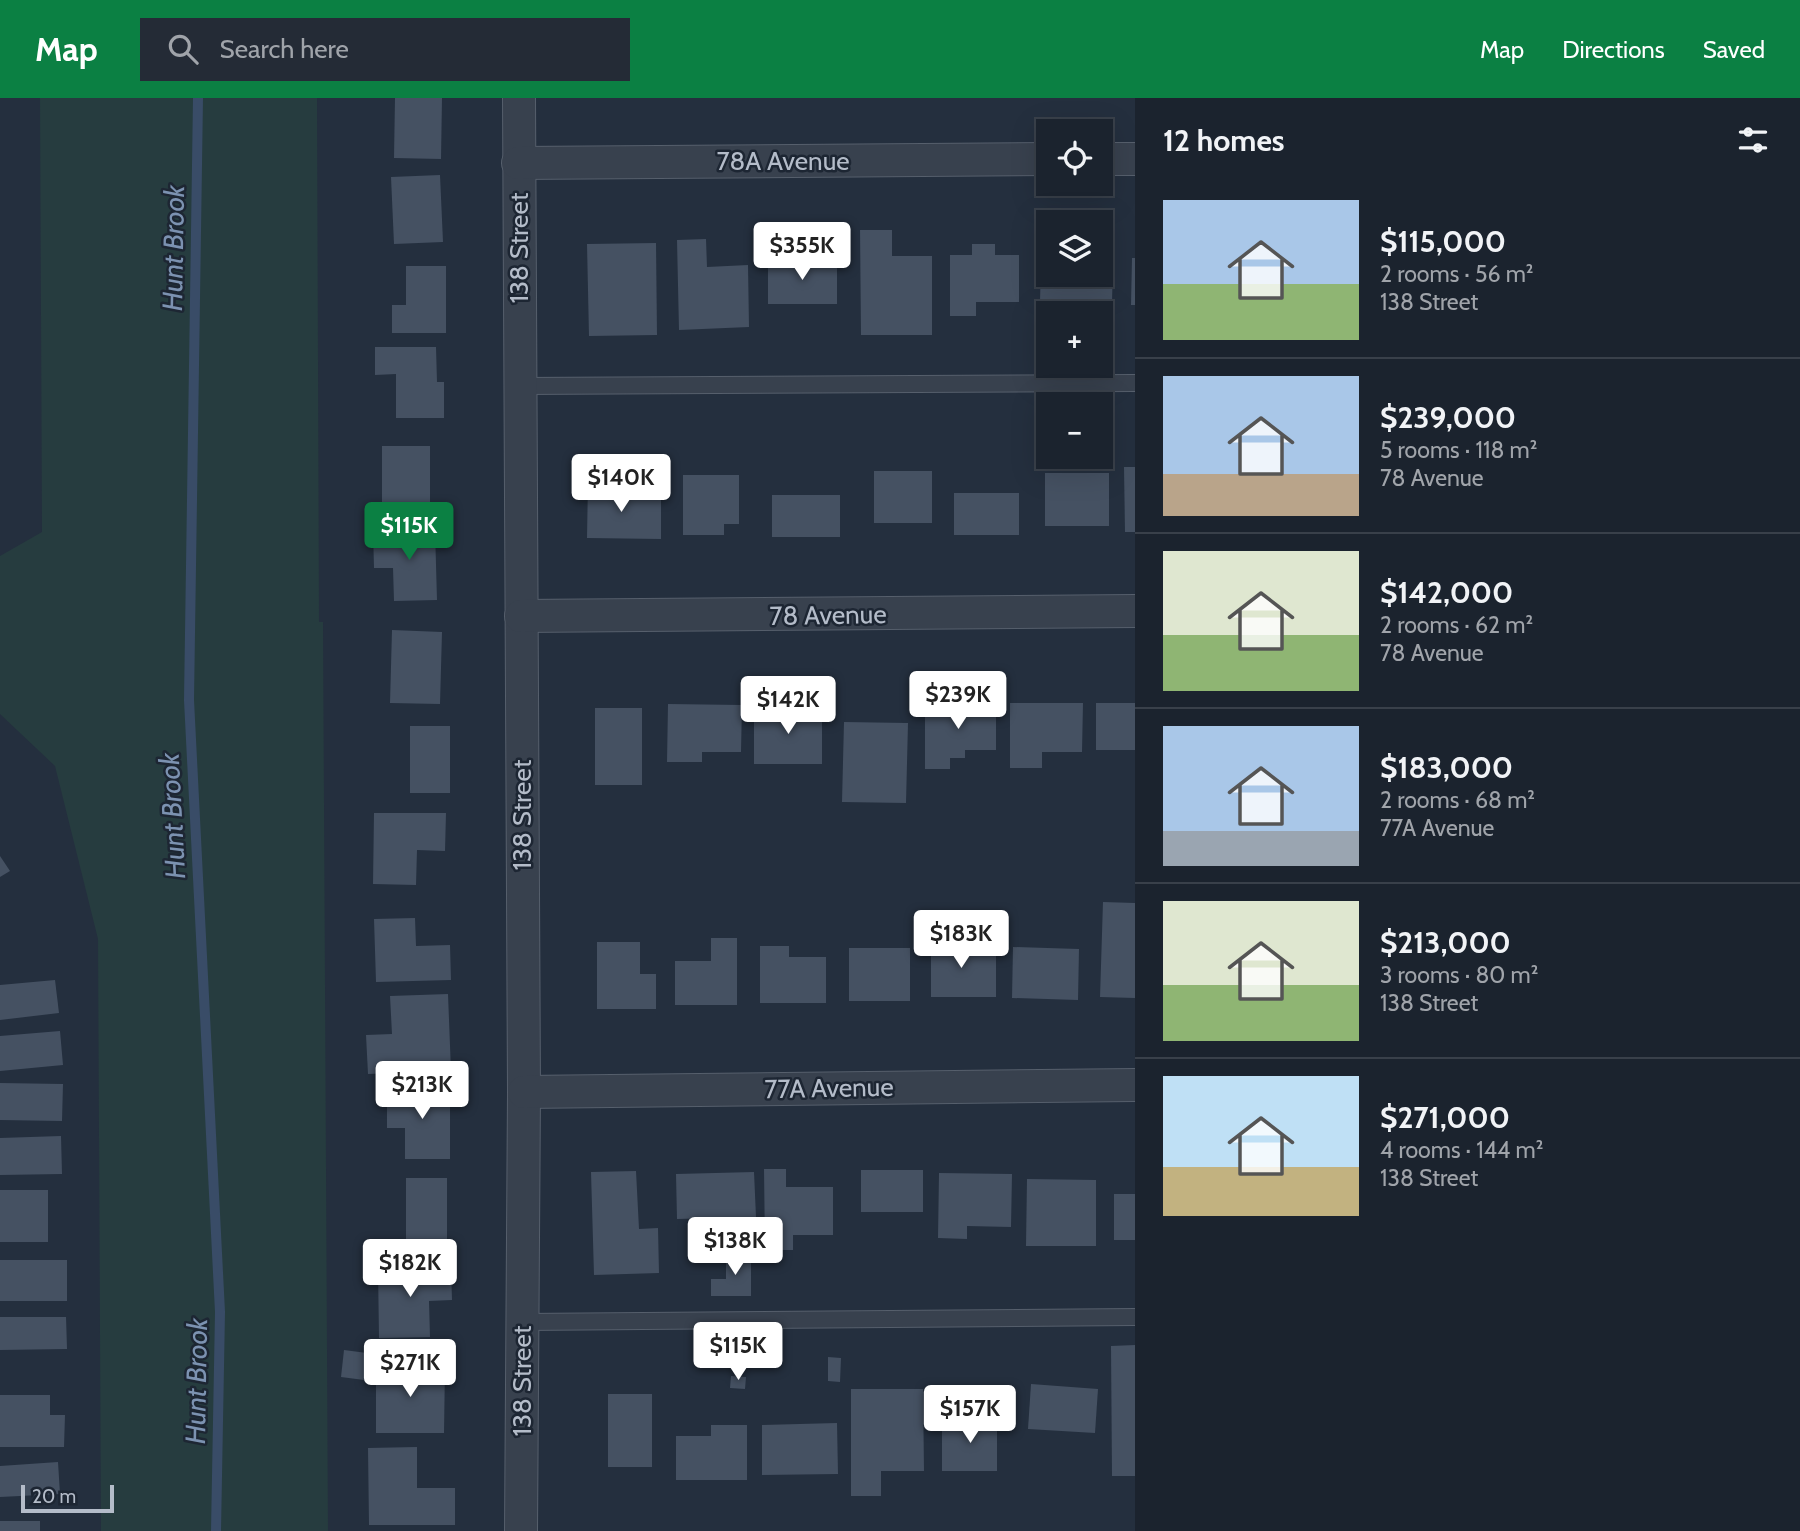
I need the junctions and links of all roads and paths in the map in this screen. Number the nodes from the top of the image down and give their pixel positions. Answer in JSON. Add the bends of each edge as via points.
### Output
{"nodes":[{"id":1,"x":519,"y":98,"type":"edge"},
{"id":2,"x":1036,"y":159,"type":"edge"},
{"id":3,"x":1113,"y":159,"type":"edge"},
{"id":4,"x":1135,"y":159,"type":"edge"},
{"id":5,"x":519,"y":163,"type":"junction"},
{"id":6,"x":1135,"y":383,"type":"edge"},
{"id":7,"x":520,"y":386,"type":"junction"},
{"id":8,"x":1135,"y":611,"type":"edge"},
{"id":9,"x":521,"y":616,"type":"junction"},
{"id":10,"x":1135,"y":1085,"type":"edge"},
{"id":11,"x":524,"y":1092,"type":"junction"},
{"id":12,"x":1135,"y":1317,"type":"edge"},
{"id":13,"x":523,"y":1322,"type":"junction"},
{"id":14,"x":521,"y":1531,"type":"edge"}],
"edges":[{"from":1,"to":5,"type":"street","name":"138 Street"},
{"from":2,"to":5,"type":"street","name":"78A Avenue"},
{"from":3,"to":4,"type":"street"},
{"from":5,"to":7,"type":"street","name":"138 Street"},
{"from":6,"to":7,"type":"lane"},
{"from":7,"to":9,"type":"street","name":"138 Street"},
{"from":8,"to":9,"type":"street","name":"78 Avenue"},
{"from":9,"to":11,"type":"street","name":"138 Street"},
{"from":10,"to":11,"type":"street","name":"77A Avenue"},
{"from":11,"to":13,"type":"street","name":"138 Street"},
{"from":12,"to":13,"type":"lane"},
{"from":13,"to":14,"type":"street","name":"138 Street"}]}
